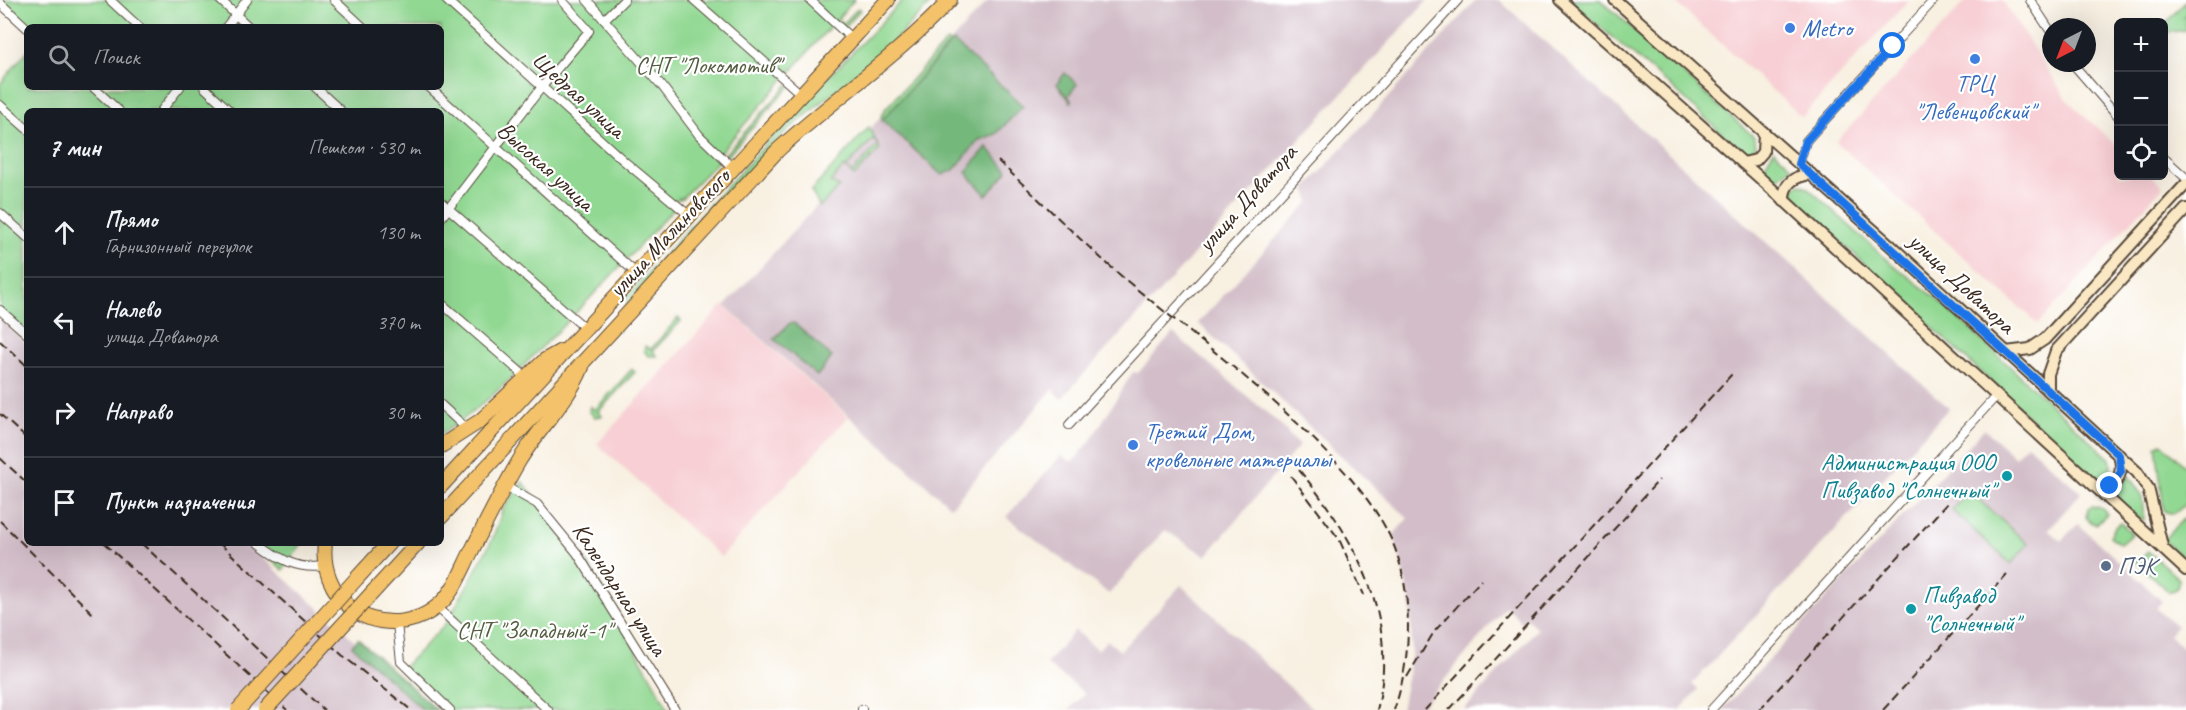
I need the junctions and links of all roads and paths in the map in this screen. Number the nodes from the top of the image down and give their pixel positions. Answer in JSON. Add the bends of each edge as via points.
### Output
{"nodes":[{"id":1,"x":110,"y":0,"type":"edge"},
{"id":2,"x":220,"y":0,"type":"edge"},
{"id":3,"x":247,"y":0,"type":"edge"},
{"id":4,"x":333,"y":0,"type":"edge"},
{"id":5,"x":446,"y":0,"type":"edge"},
{"id":6,"x":561,"y":0,"type":"edge"},
{"id":7,"x":587,"y":0,"type":"edge"},
{"id":8,"x":624,"y":0,"type":"edge"},
{"id":9,"x":694,"y":0,"type":"edge"},
{"id":10,"x":810,"y":0,"type":"edge"},
{"id":11,"x":888,"y":0,"type":"edge"},
{"id":12,"x":1458,"y":0,"type":"edge"},
{"id":13,"x":1560,"y":0,"type":"edge"},
{"id":14,"x":1615,"y":0,"type":"edge"},
{"id":15,"x":1934,"y":0,"type":"edge"},
{"id":16,"x":2030,"y":0,"type":"edge"},
{"id":17,"x":948,"y":1,"type":"edge"},
{"id":18,"x":0,"y":3,"type":"edge"},
{"id":19,"x":236,"y":15,"type":"junction"},
{"id":20,"x":2042,"y":18,"type":"edge"},
{"id":21,"x":604,"y":20,"type":"junction"},
{"id":22,"x":136,"y":24,"type":"edge"},
{"id":23,"x":228,"y":24,"type":"edge"},
{"id":24,"x":246,"y":24,"type":"edge"},
{"id":25,"x":360,"y":24,"type":"edge"},
{"id":26,"x":24,"y":25,"type":"edge"},
{"id":27,"x":852,"y":39,"type":"junction"},
{"id":28,"x":2080,"y":72,"type":"edge"},
{"id":29,"x":541,"y":88,"type":"junction"},
{"id":30,"x":96,"y":90,"type":"edge"},
{"id":31,"x":178,"y":90,"type":"edge"},
{"id":32,"x":207,"y":90,"type":"edge"},
{"id":33,"x":318,"y":90,"type":"edge"},
{"id":34,"x":432,"y":90,"type":"edge"},
{"id":35,"x":801,"y":94,"type":"junction"},
{"id":36,"x":0,"y":105,"type":"edge"},
{"id":37,"x":116,"y":108,"type":"edge"},
{"id":38,"x":163,"y":108,"type":"edge"},
{"id":39,"x":227,"y":108,"type":"edge"},
{"id":40,"x":338,"y":108,"type":"edge"},
{"id":41,"x":2114,"y":111,"type":"edge"},
{"id":42,"x":24,"y":126,"type":"edge"},
{"id":43,"x":1764,"y":134,"type":"junction"},
{"id":44,"x":496,"y":147,"type":"junction"},
{"id":45,"x":2168,"y":162,"type":"edge"},
{"id":46,"x":1743,"y":163,"type":"junction"},
{"id":47,"x":1799,"y":164,"type":"junction"},
{"id":48,"x":733,"y":168,"type":"junction"},
{"id":49,"x":1811,"y":174,"type":"junction"},
{"id":50,"x":2186,"y":178,"type":"edge"},
{"id":51,"x":2186,"y":184,"type":"edge"},
{"id":52,"x":1784,"y":201,"type":"junction"},
{"id":53,"x":444,"y":205,"type":"edge"},
{"id":54,"x":448,"y":209,"type":"junction"},
{"id":55,"x":2186,"y":209,"type":"edge"},
{"id":56,"x":0,"y":213,"type":"edge"},
{"id":57,"x":444,"y":214,"type":"edge"},
{"id":58,"x":690,"y":216,"type":"junction"},
{"id":59,"x":24,"y":234,"type":"edge"},
{"id":60,"x":637,"y":274,"type":"junction"},
{"id":61,"x":444,"y":306,"type":"edge"},
{"id":62,"x":0,"y":310,"type":"edge"},
{"id":63,"x":586,"y":329,"type":"junction"},
{"id":64,"x":24,"y":331,"type":"edge"},
{"id":65,"x":571,"y":346,"type":"junction"},
{"id":66,"x":2006,"y":352,"type":"junction"},
{"id":67,"x":585,"y":358,"type":"junction"},
{"id":68,"x":526,"y":377,"type":"junction"},
{"id":69,"x":2049,"y":390,"type":"junction"},
{"id":70,"x":1997,"y":395,"type":"junction"},
{"id":71,"x":444,"y":408,"type":"edge"},
{"id":72,"x":1069,"y":425,"type":"dead end"},
{"id":73,"x":468,"y":430,"type":"junction"},
{"id":74,"x":444,"y":444,"type":"edge"},
{"id":75,"x":2119,"y":455,"type":"junction"},
{"id":76,"x":444,"y":483,"type":"edge"},
{"id":77,"x":505,"y":486,"type":"junction"},
{"id":78,"x":2099,"y":488,"type":"junction"},
{"id":79,"x":444,"y":514,"type":"edge"},
{"id":80,"x":264,"y":546,"type":"edge"},
{"id":81,"x":325,"y":546,"type":"edge"},
{"id":82,"x":386,"y":546,"type":"edge"},
{"id":83,"x":415,"y":546,"type":"edge"},
{"id":84,"x":2163,"y":549,"type":"junction"},
{"id":85,"x":324,"y":566,"type":"junction"},
{"id":86,"x":2186,"y":570,"type":"edge"},
{"id":87,"x":436,"y":607,"type":"junction"},
{"id":88,"x":397,"y":622,"type":"junction"},
{"id":89,"x":238,"y":710,"type":"edge"},
{"id":90,"x":265,"y":710,"type":"edge"},
{"id":91,"x":450,"y":710,"type":"edge"},
{"id":92,"x":548,"y":710,"type":"edge"},
{"id":93,"x":675,"y":710,"type":"edge"},
{"id":94,"x":1711,"y":710,"type":"edge"}],
"edges":[{"from":1,"to":22,"type":"street"},
{"from":2,"to":19,"type":"street"},
{"from":3,"to":19,"type":"street"},
{"from":4,"to":25,"type":"street"},
{"from":5,"to":29,"type":"street","name":"Щедрая улица"},
{"from":6,"to":29,"type":"street","via":[[589,31]]},
{"from":7,"to":21,"type":"street"},
{"from":8,"to":21,"type":"street"},
{"from":9,"to":35,"type":"street"},
{"from":10,"to":27,"type":"street"},
{"from":11,"to":27,"type":"highway","name":"улица Малиновского"},
{"from":12,"to":72,"type":"street","name":"улица Доватора"},
{"from":13,"to":46,"type":"street"},
{"from":14,"to":43,"type":"street","name":"улица Доватора"},
{"from":15,"to":47,"type":"street","via":[[1806,141]]},
{"from":16,"to":20,"type":"street"},
{"from":17,"to":67,"type":"highway","name":"улица Малиновского","via":[[900,50],[777,151]]},
{"from":18,"to":26,"type":"street"},
{"from":19,"to":23,"type":"street"},
{"from":19,"to":24,"type":"street"},
{"from":21,"to":48,"type":"street","via":[[699,135]]},
{"from":27,"to":35,"type":"highway","name":"улица Малиновского"},
{"from":28,"to":41,"type":"street"},
{"from":29,"to":44,"type":"street"},
{"from":29,"to":58,"type":"street","name":"Щедрая улица"},
{"from":30,"to":37,"type":"street"},
{"from":31,"to":38,"type":"street"},
{"from":32,"to":39,"type":"street"},
{"from":33,"to":40,"type":"street"},
{"from":34,"to":44,"type":"street","name":"Высокая улица"},
{"from":35,"to":48,"type":"highway","name":"улица Малиновского"},
{"from":36,"to":42,"type":"street"},
{"from":43,"to":46,"type":"street","via":[[1763,152],[1756,160]]},
{"from":43,"to":47,"type":"street","name":"улица Доватора"},
{"from":44,"to":54,"type":"street"},
{"from":44,"to":60,"type":"street","name":"Высокая улица"},
{"from":45,"to":50,"type":"street"},
{"from":46,"to":52,"type":"street"},
{"from":47,"to":49,"type":"street","name":"улица Доватора"},
{"from":48,"to":58,"type":"highway","name":"улица Малиновского"},
{"from":49,"to":52,"type":"street","via":[[1801,175],[1788,184],[1783,192]]},
{"from":49,"to":66,"type":"street","name":"улица Доватора"},
{"from":51,"to":66,"type":"street","via":[[2045,339],[2030,350]]},
{"from":52,"to":70,"type":"street"},
{"from":53,"to":54,"type":"street"},
{"from":54,"to":57,"type":"street"},
{"from":54,"to":63,"type":"street"},
{"from":55,"to":69,"type":"street","via":[[2056,351],[2048,374]]},
{"from":56,"to":59,"type":"street"},
{"from":58,"to":60,"type":"highway","name":"улица Малиновского"},
{"from":60,"to":63,"type":"highway","name":"улица Малиновского"},
{"from":61,"to":68,"type":"street"},
{"from":62,"to":64,"type":"street"},
{"from":63,"to":65,"type":"highway","name":"улица Малиновского"},
{"from":65,"to":68,"type":"highway","via":[[549,357]]},
{"from":65,"to":76,"type":"highway","name":"улица Малиновского"},
{"from":66,"to":69,"type":"street","name":"улица Доватора"},
{"from":67,"to":77,"type":"highway","via":[[574,386],[531,443]]},
{"from":67,"to":79,"type":"highway","name":"улица Малиновского"},
{"from":68,"to":73,"type":"highway"},
{"from":69,"to":75,"type":"street","name":"улица Доватора"},
{"from":70,"to":78,"type":"street"},
{"from":70,"to":94,"type":"street"},
{"from":71,"to":73,"type":"street"},
{"from":73,"to":74,"type":"highway"},
{"from":75,"to":78,"type":"street","via":[[2119,477],[2110,486]]},
{"from":75,"to":84,"type":"street","name":"улица Доватора","via":[[2148,488]]},
{"from":77,"to":87,"type":"highway","via":[[452,588]]},
{"from":77,"to":93,"type":"street","name":"Календарная улица","via":[[541,508],[577,553]]},
{"from":78,"to":84,"type":"street"},
{"from":80,"to":85,"type":"street","via":[[280,560],[300,567]]},
{"from":81,"to":85,"type":"highway"},
{"from":82,"to":89,"type":"highway","bridge":true},
{"from":83,"to":90,"type":"highway","bridge":true},
{"from":84,"to":86,"type":"street"},
{"from":85,"to":88,"type":"highway","via":[[338,594],[353,610],[374,619]]},
{"from":87,"to":88,"type":"highway","via":[[420,617]]},
{"from":87,"to":92,"type":"street"},
{"from":88,"to":91,"type":"street","via":[[400,656],[408,671]]}]}
